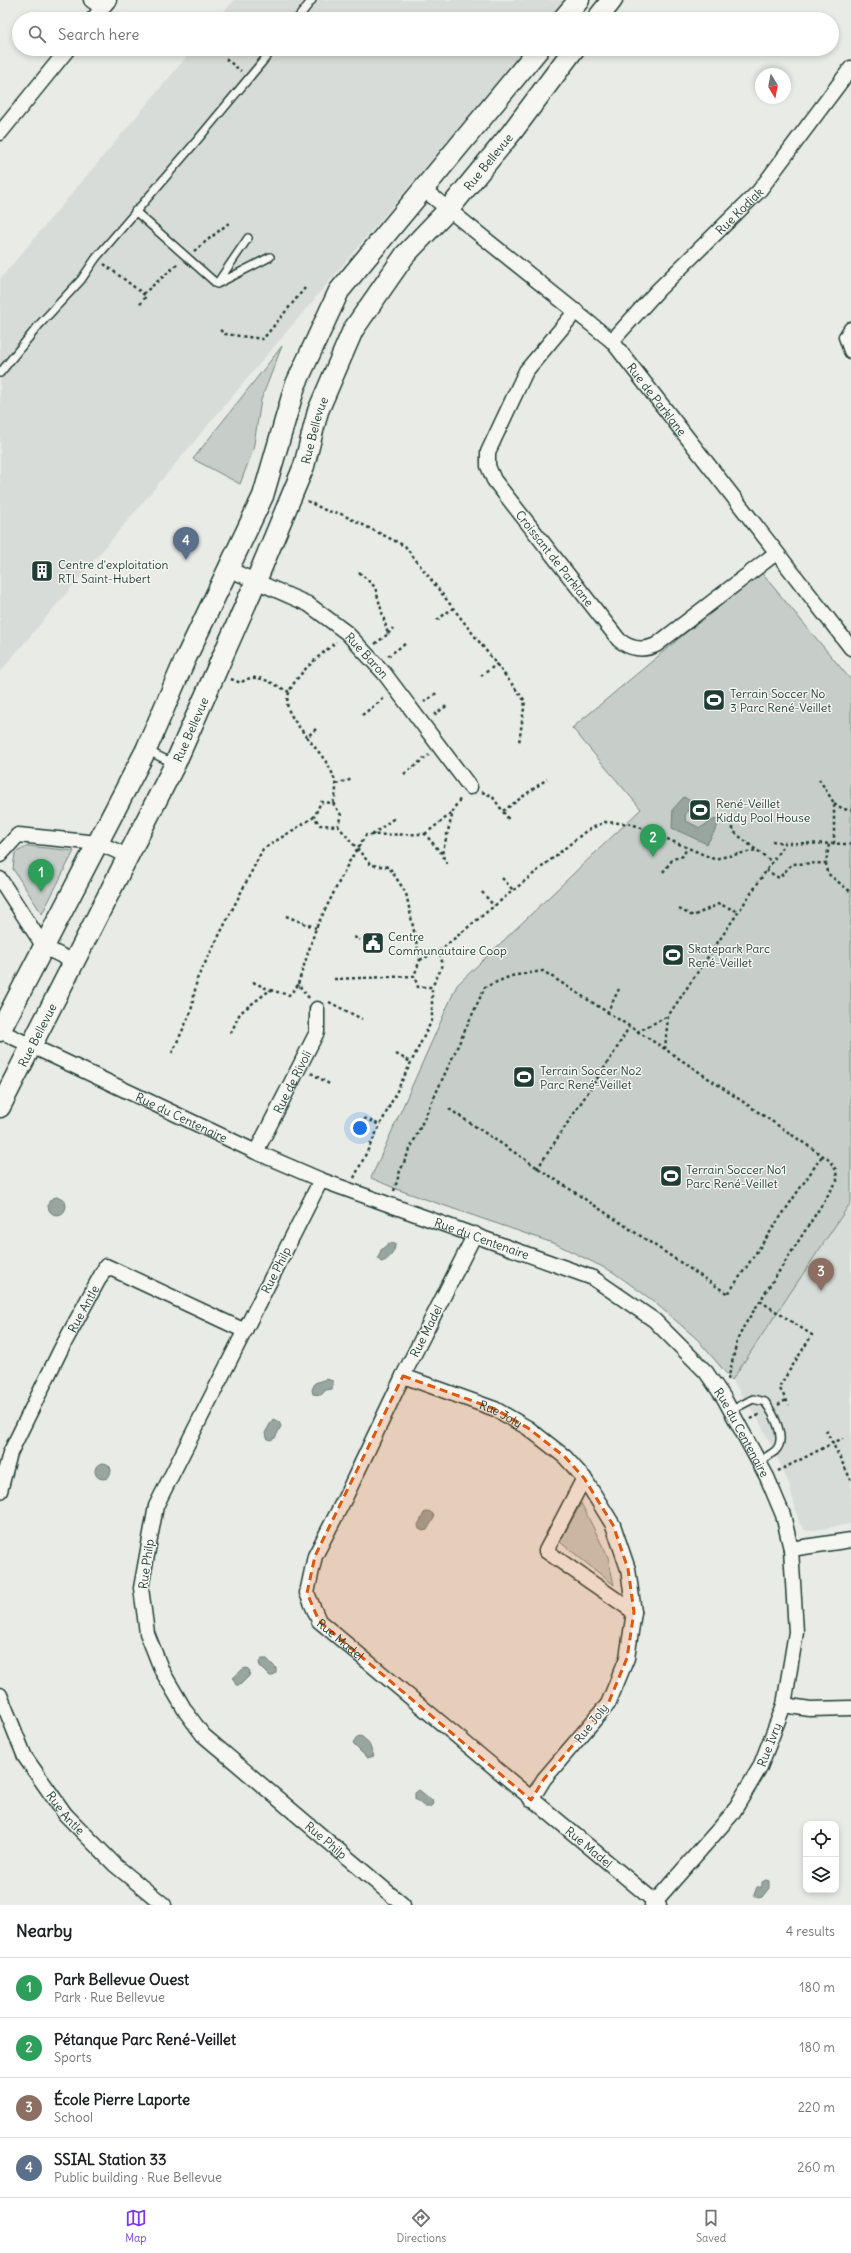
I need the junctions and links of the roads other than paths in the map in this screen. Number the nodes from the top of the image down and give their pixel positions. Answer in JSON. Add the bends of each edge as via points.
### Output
{"nodes":[{"id":1,"x":312,"y":0,"type":"edge"},
{"id":2,"x":579,"y":0,"type":"edge"},
{"id":3,"x":612,"y":0,"type":"edge"},
{"id":4,"x":303,"y":12,"type":"edge"},
{"id":5,"x":569,"y":12,"type":"edge"},
{"id":6,"x":603,"y":12,"type":"edge"},
{"id":7,"x":62,"y":56,"type":"edge"},
{"id":8,"x":267,"y":56,"type":"edge"},
{"id":9,"x":533,"y":56,"type":"edge"},
{"id":10,"x":569,"y":56,"type":"edge"},
{"id":11,"x":851,"y":68,"type":"edge"},
{"id":12,"x":0,"y":133,"type":"edge"},
{"id":13,"x":423,"y":189,"type":"junction"},
{"id":14,"x":135,"y":210,"type":"junction"},
{"id":15,"x":449,"y":210,"type":"junction"},
{"id":16,"x":248,"y":238,"type":"dead end"},
{"id":17,"x":270,"y":257,"type":"dead end"},
{"id":18,"x":217,"y":284,"type":"junction"},
{"id":19,"x":576,"y":312,"type":"junction"},
{"id":20,"x":851,"y":329,"type":"edge"},
{"id":21,"x":612,"y":341,"type":"junction"},
{"id":22,"x":851,"y":351,"type":"edge"},
{"id":23,"x":0,"y":373,"type":"edge"},
{"id":24,"x":776,"y":553,"type":"junction"},
{"id":25,"x":228,"y":569,"type":"junction"},
{"id":26,"x":256,"y":581,"type":"junction"},
{"id":27,"x":850,"y":643,"type":"edge"},
{"id":28,"x":146,"y":750,"type":"junction"},
{"id":29,"x":175,"y":764,"type":"junction"},
{"id":30,"x":470,"y":787,"type":"road end"},
{"id":31,"x":98,"y":843,"type":"junction"},
{"id":32,"x":0,"y":855,"type":"edge"},
{"id":33,"x":128,"y":856,"type":"junction"},
{"id":34,"x":0,"y":878,"type":"edge"},
{"id":35,"x":44,"y":947,"type":"junction"},
{"id":36,"x":74,"y":962,"type":"junction"},
{"id":37,"x":320,"y":1004,"type":"road end"},
{"id":38,"x":0,"y":1031,"type":"edge"},
{"id":39,"x":32,"y":1046,"type":"junction"},
{"id":40,"x":0,"y":1106,"type":"edge"},
{"id":41,"x":256,"y":1152,"type":"junction"},
{"id":42,"x":321,"y":1180,"type":"junction"},
{"id":43,"x":475,"y":1234,"type":"junction"},
{"id":44,"x":245,"y":1331,"type":"junction"},
{"id":45,"x":402,"y":1376,"type":"junction"},
{"id":46,"x":727,"y":1405,"type":"junction"},
{"id":47,"x":759,"y":1462,"type":"junction"},
{"id":48,"x":584,"y":1478,"type":"junction"},
{"id":49,"x":0,"y":1491,"type":"edge"},
{"id":50,"x":851,"y":1540,"type":"edge"},
{"id":51,"x":791,"y":1549,"type":"junction"},
{"id":52,"x":634,"y":1612,"type":"junction"},
{"id":53,"x":0,"y":1695,"type":"edge"},
{"id":54,"x":784,"y":1705,"type":"junction"},
{"id":55,"x":851,"y":1708,"type":"edge"},
{"id":56,"x":531,"y":1800,"type":"junction"},
{"id":57,"x":655,"y":1904,"type":"edge"},
{"id":58,"x":164,"y":1905,"type":"edge"},
{"id":59,"x":403,"y":1905,"type":"edge"}],
"edges":[{"from":1,"to":4,"type":"lane"},
{"from":2,"to":5,"type":"street"},
{"from":3,"to":6,"type":"street"},
{"from":7,"to":12,"type":"street"},
{"from":8,"to":14,"type":"lane"},
{"from":9,"to":13,"type":"street"},
{"from":10,"to":15,"type":"street","name":"Rue Bellevue"},
{"from":11,"to":21,"type":"street","name":"Rue Kodiak","via":[[759,191],[658,290]]},
{"from":13,"to":15,"type":"street","name":"Rue de Parklane"},
{"from":13,"to":25,"type":"street","via":[[339,291],[295,386],[263,496]]},
{"from":14,"to":18,"type":"lane"},
{"from":14,"to":23,"type":"lane","via":[[80,280]]},
{"from":15,"to":19,"type":"street","name":"Rue de Parklane"},
{"from":15,"to":26,"type":"street","name":"Rue Bellevue","via":[[405,255],[354,330],[318,412],[304,466]]},
{"from":16,"to":18,"type":"lane"},
{"from":17,"to":18,"type":"lane"},
{"from":19,"to":21,"type":"street","name":"Rue de Parklane"},
{"from":19,"to":24,"type":"street","name":"Croissant de Parklane","via":[[526,371],[488,452],[487,463],[494,480],[619,640],[635,648],[646,649],[656,645]]},
{"from":20,"to":22,"type":"street","via":[[846,337]]},
{"from":21,"to":24,"type":"street","name":"Rue de Parklane"},
{"from":24,"to":27,"type":"street","name":"Rue de Parklane"},
{"from":25,"to":26,"type":"street","name":"Rue Baron"},
{"from":25,"to":28,"type":"street"},
{"from":26,"to":29,"type":"street","name":"Rue Bellevue"},
{"from":26,"to":30,"type":"street","name":"Rue Baron","via":[[308,604],[347,633],[396,689]]},
{"from":28,"to":29,"type":"lane"},
{"from":28,"to":31,"type":"street"},
{"from":29,"to":33,"type":"street","name":"Rue Bellevue"},
{"from":31,"to":32,"type":"street","via":[[18,835]]},
{"from":31,"to":33,"type":"street"},
{"from":31,"to":35,"type":"street"},
{"from":33,"to":36,"type":"street","name":"Rue Bellevue"},
{"from":34,"to":35,"type":"street"},
{"from":35,"to":36,"type":"street"},
{"from":35,"to":38,"type":"street"},
{"from":36,"to":39,"type":"street","name":"Rue Bellevue"},
{"from":37,"to":41,"type":"street","name":"Rue de Rivoli","via":[[317,1032]]},
{"from":38,"to":39,"type":"street","name":"Rue du Centenaire"},
{"from":39,"to":40,"type":"street","name":"Rue Bellevue"},
{"from":39,"to":41,"type":"street","name":"Rue du Centenaire"},
{"from":41,"to":42,"type":"street","name":"Rue du Centenaire"},
{"from":42,"to":43,"type":"street","name":"Rue du Centenaire"},
{"from":42,"to":44,"type":"street","name":"Rue Philp"},
{"from":43,"to":45,"type":"street","name":"Rue Madel"},
{"from":43,"to":46,"type":"street","name":"Rue du Centenaire","via":[[594,1278],[654,1320],[706,1372]]},
{"from":44,"to":49,"type":"street","name":"Rue Antle","via":[[106,1266],[60,1349],[10,1453]]},
{"from":44,"to":59,"type":"street","name":"Rue Philp","via":[[156,1506],[141,1588],[147,1633],[162,1672],[203,1735]]},
{"from":45,"to":48,"type":"street","name":"Rue Joly","via":[[495,1409],[528,1428],[559,1452]]},
{"from":45,"to":56,"type":"street","name":"Rue Madel","via":[[315,1556],[307,1593],[319,1621]]},
{"from":46,"to":47,"type":"street","name":"Rue du Centenaire"},
{"from":46,"to":47,"type":"lane","via":[[753,1399],[765,1402],[770,1409],[778,1426],[780,1444],[775,1451]]},
{"from":47,"to":51,"type":"street","name":"Rue du Centenaire","via":[[783,1515]]},
{"from":48,"to":52,"type":"street","name":"Rue Joly","via":[[613,1525],[628,1569]]},
{"from":48,"to":52,"type":"street","via":[[546,1551]]},
{"from":50,"to":51,"type":"street"},
{"from":51,"to":54,"type":"street","name":"Rue Ivry","via":[[796,1632]]},
{"from":52,"to":56,"type":"street","name":"Rue Joly","via":[[627,1658],[608,1704],[544,1779]]},
{"from":53,"to":58,"type":"street","name":"Rue Antle","via":[[25,1757],[65,1814],[115,1865]]},
{"from":54,"to":55,"type":"street","via":[[810,1709]]},
{"from":54,"to":57,"type":"street","name":"Rue Ivry","via":[[760,1767],[732,1814]]},
{"from":56,"to":57,"type":"street","name":"Rue Madel"}]}
